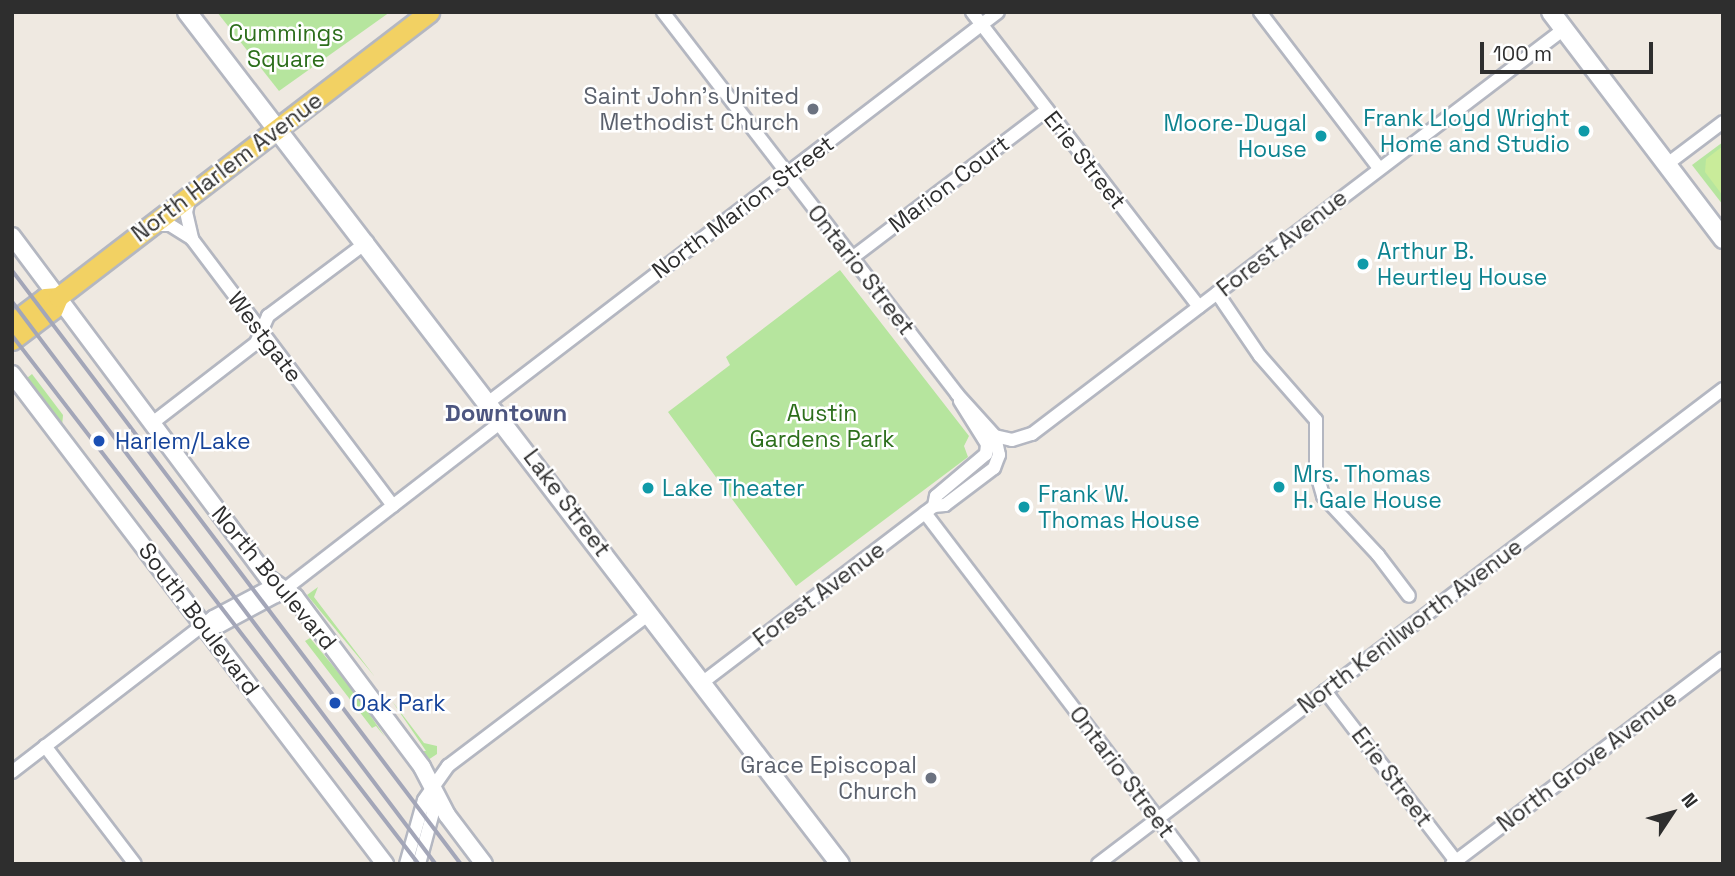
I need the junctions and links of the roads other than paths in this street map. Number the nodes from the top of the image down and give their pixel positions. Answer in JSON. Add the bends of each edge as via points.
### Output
{"nodes":[{"id":1,"x":187,"y":12,"type":"edge"},
{"id":2,"x":429,"y":12,"type":"edge"},
{"id":3,"x":663,"y":12,"type":"edge"},
{"id":4,"x":972,"y":12,"type":"edge"},
{"id":5,"x":998,"y":12,"type":"edge"},
{"id":6,"x":1261,"y":12,"type":"edge"},
{"id":7,"x":1551,"y":12,"type":"edge"},
{"id":8,"x":981,"y":25,"type":"junction"},
{"id":9,"x":1563,"y":29,"type":"junction"},
{"id":10,"x":1047,"y":110,"type":"junction"},
{"id":11,"x":1723,"y":122,"type":"edge"},
{"id":12,"x":279,"y":128,"type":"junction"},
{"id":13,"x":1666,"y":165,"type":"junction"},
{"id":14,"x":1379,"y":168,"type":"junction"},
{"id":15,"x":787,"y":174,"type":"junction"},
{"id":16,"x":190,"y":196,"type":"junction"},
{"id":17,"x":151,"y":225,"type":"junction"},
{"id":18,"x":12,"y":236,"type":"edge"},
{"id":19,"x":192,"y":239,"type":"junction"},
{"id":20,"x":1723,"y":239,"type":"edge"},
{"id":21,"x":366,"y":242,"type":"junction"},
{"id":22,"x":852,"y":258,"type":"junction"},
{"id":23,"x":1217,"y":293,"type":"junction"},
{"id":24,"x":58,"y":297,"type":"junction"},
{"id":25,"x":1199,"y":307,"type":"junction"},
{"id":26,"x":12,"y":323,"type":"edge"},
{"id":27,"x":261,"y":332,"type":"junction"},
{"id":28,"x":12,"y":340,"type":"edge"},
{"id":29,"x":12,"y":374,"type":"edge"},
{"id":30,"x":1723,"y":389,"type":"edge"},
{"id":31,"x":489,"y":402,"type":"junction"},
{"id":32,"x":503,"y":420,"type":"junction"},
{"id":33,"x":151,"y":424,"type":"junction"},
{"id":34,"x":988,"y":434,"type":"junction"},
{"id":35,"x":393,"y":506,"type":"junction"},
{"id":36,"x":930,"y":510,"type":"junction"},
{"id":37,"x":282,"y":588,"type":"junction"},
{"id":38,"x":1409,"y":596,"type":"dead end"},
{"id":39,"x":650,"y":613,"type":"junction"},
{"id":40,"x":204,"y":627,"type":"junction"},
{"id":41,"x":1723,"y":658,"type":"edge"},
{"id":42,"x":703,"y":681,"type":"junction"},
{"id":43,"x":1325,"y":691,"type":"junction"},
{"id":44,"x":45,"y":746,"type":"junction"},
{"id":45,"x":12,"y":772,"type":"edge"},
{"id":46,"x":433,"y":789,"type":"junction"},
{"id":47,"x":1158,"y":818,"type":"junction"},
{"id":48,"x":1455,"y":863,"type":"edge"},
{"id":49,"x":135,"y":864,"type":"edge"},
{"id":50,"x":385,"y":864,"type":"edge"},
{"id":51,"x":406,"y":864,"type":"edge"},
{"id":52,"x":419,"y":864,"type":"edge"},
{"id":53,"x":484,"y":864,"type":"edge"},
{"id":54,"x":839,"y":864,"type":"edge"},
{"id":55,"x":1098,"y":864,"type":"edge"},
{"id":56,"x":1192,"y":864,"type":"edge"}],
"edges":[{"from":1,"to":12,"type":"main road","name":"Lake Street"},
{"from":2,"to":12,"type":"main road","name":"North Harlem Avenue"},
{"from":3,"to":15,"type":"street","name":"Ontario Street"},
{"from":4,"to":8,"type":"street","name":"Erie Street"},
{"from":5,"to":8,"type":"street","name":"North Marion Street"},
{"from":6,"to":14,"type":"street"},
{"from":7,"to":9,"type":"main road"},
{"from":8,"to":10,"type":"street","name":"Erie Street"},
{"from":8,"to":15,"type":"street","name":"North Marion Street"},
{"from":9,"to":13,"type":"main road"},
{"from":9,"to":14,"type":"street","name":"Forest Avenue"},
{"from":10,"to":22,"type":"street","name":"Marion Court"},
{"from":10,"to":25,"type":"street","name":"Erie Street"},
{"from":11,"to":13,"type":"street"},
{"from":12,"to":16,"type":"main road","name":"North Harlem Avenue"},
{"from":12,"to":21,"type":"main road","name":"Lake Street"},
{"from":13,"to":20,"type":"main road"},
{"from":14,"to":23,"type":"street","name":"Forest Avenue"},
{"from":15,"to":22,"type":"street","name":"Ontario Street"},
{"from":15,"to":31,"type":"street","name":"North Marion Street"},
{"from":16,"to":17,"type":"main road","name":"North Harlem Avenue"},
{"from":16,"to":19,"type":"street","name":"Westgate","via":[[186,212]]},
{"from":17,"to":19,"type":"street","name":"Westgate","via":[[170,225]]},
{"from":17,"to":24,"type":"main road","name":"North Harlem Avenue"},
{"from":18,"to":24,"type":"street","name":"North Boulevard"},
{"from":19,"to":27,"type":"street","name":"Westgate"},
{"from":21,"to":27,"type":"street","via":[[268,316]]},
{"from":21,"to":31,"type":"main road","name":"Lake Street"},
{"from":22,"to":34,"type":"street","name":"Ontario Street"},
{"from":23,"to":25,"type":"street","name":"Forest Avenue"},
{"from":23,"to":38,"type":"street","via":[[1260,356],[1317,420],[1316,471],[1323,496]]},
{"from":24,"to":26,"type":"main road","via":[[44,298]]},
{"from":24,"to":28,"type":"main road","via":[[53,309]]},
{"from":24,"to":33,"type":"street","name":"North Boulevard"},
{"from":25,"to":34,"type":"street","name":"Forest Avenue","via":[[1032,434],[1019,440]]},
{"from":27,"to":33,"type":"street","via":[[256,343]]},
{"from":27,"to":35,"type":"street","name":"Westgate"},
{"from":29,"to":40,"type":"street","name":"South Boulevard"},
{"from":30,"to":43,"type":"street","name":"North Kenilworth Avenue"},
{"from":31,"to":32,"type":"main road","name":"Lake Street"},
{"from":32,"to":35,"type":"street"},
{"from":32,"to":39,"type":"main road","name":"Lake Street"},
{"from":33,"to":37,"type":"street","name":"North Boulevard","via":[[269,579]]},
{"from":34,"to":36,"type":"street","name":"Forest Avenue","via":[[998,462],[936,496]]},
{"from":35,"to":37,"type":"street"},
{"from":36,"to":42,"type":"street","name":"Forest Avenue"},
{"from":36,"to":47,"type":"street","name":"Ontario Street"},
{"from":37,"to":40,"type":"street","via":[[268,588],[213,617]]},
{"from":37,"to":46,"type":"street","name":"North Boulevard","via":[[295,597],[422,767]]},
{"from":39,"to":42,"type":"main road","name":"Lake Street"},
{"from":39,"to":46,"type":"street","via":[[448,766]]},
{"from":40,"to":44,"type":"street"},
{"from":40,"to":50,"type":"street","name":"South Boulevard"},
{"from":41,"to":48,"type":"street","name":"North Grove Avenue"},
{"from":42,"to":54,"type":"main road","name":"Lake Street"},
{"from":43,"to":47,"type":"street","name":"North Kenilworth Avenue"},
{"from":43,"to":48,"type":"street","name":"Erie Street"},
{"from":44,"to":45,"type":"street"},
{"from":44,"to":49,"type":"street"},
{"from":46,"to":51,"type":"street","via":[[424,800]]},
{"from":46,"to":52,"type":"street","via":[[433,812]]},
{"from":46,"to":53,"type":"street","name":"North Boulevard"},
{"from":47,"to":55,"type":"street","name":"North Kenilworth Avenue"},
{"from":47,"to":56,"type":"street","name":"Ontario Street"}]}
